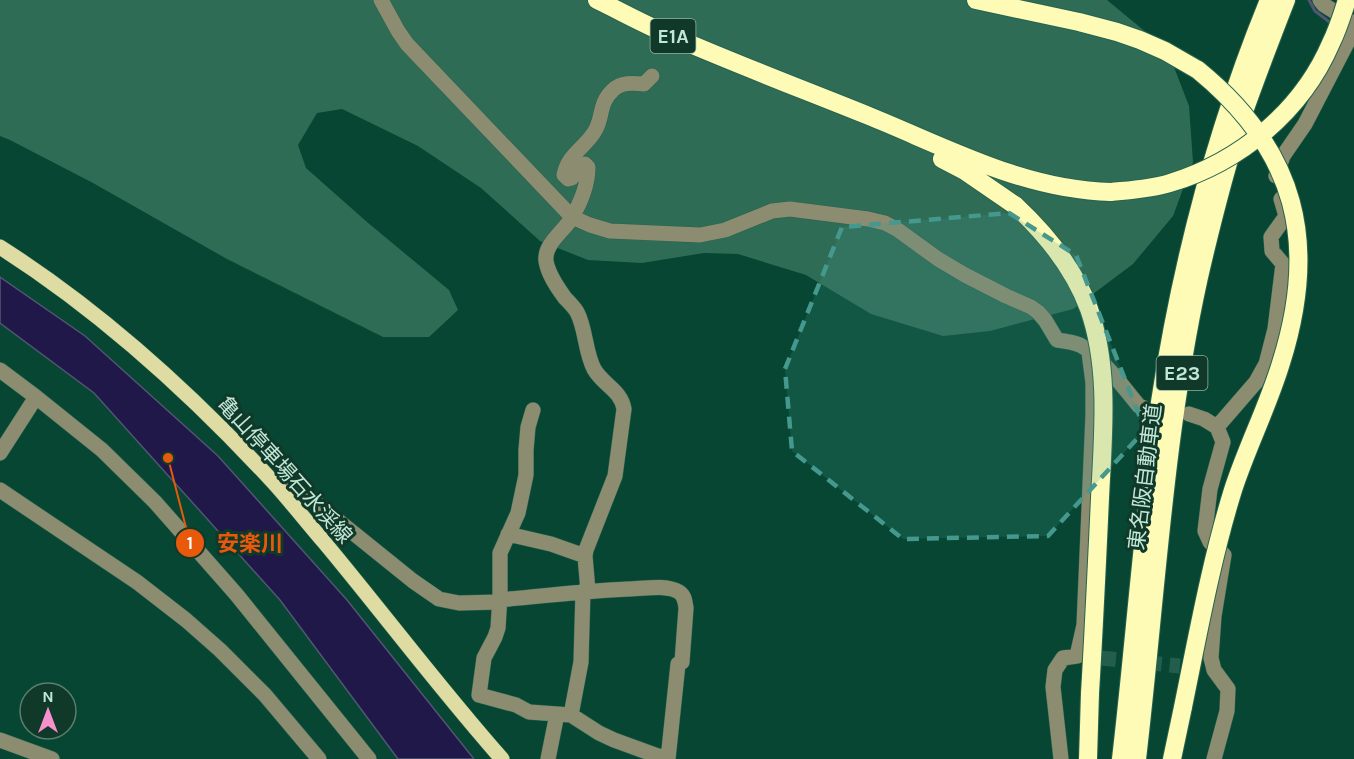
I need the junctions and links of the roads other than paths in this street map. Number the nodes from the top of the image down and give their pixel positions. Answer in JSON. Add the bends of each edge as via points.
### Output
{"nodes":[{"id":1,"x":381,"y":0,"type":"edge"},
{"id":2,"x":597,"y":0,"type":"edge"},
{"id":3,"x":976,"y":0,"type":"edge"},
{"id":4,"x":1269,"y":0,"type":"edge"},
{"id":5,"x":1286,"y":0,"type":"edge"},
{"id":6,"x":1320,"y":0,"type":"edge"},
{"id":7,"x":1347,"y":0,"type":"edge"},
{"id":8,"x":1354,"y":24,"type":"edge"},
{"id":9,"x":1350,"y":37,"type":"edge"},
{"id":10,"x":750,"y":68,"type":"junction"},
{"id":11,"x":652,"y":76,"type":"dead end"},
{"id":12,"x":572,"y":217,"type":"junction"},
{"id":13,"x":0,"y":247,"type":"edge"},
{"id":14,"x":1089,"y":352,"type":"junction"},
{"id":15,"x":0,"y":370,"type":"edge"},
{"id":16,"x":36,"y":397,"type":"junction"},
{"id":17,"x":1144,"y":408,"type":"dead end"},
{"id":18,"x":533,"y":410,"type":"dead end"},
{"id":19,"x":1189,"y":414,"type":"dead end"},
{"id":20,"x":1217,"y":427,"type":"junction"},
{"id":21,"x":0,"y":453,"type":"edge"},
{"id":22,"x":275,"y":484,"type":"junction"},
{"id":23,"x":0,"y":490,"type":"edge"},
{"id":24,"x":508,"y":534,"type":"junction"},
{"id":25,"x":585,"y":556,"type":"junction"},
{"id":26,"x":585,"y":591,"type":"junction"},
{"id":27,"x":499,"y":601,"type":"junction"},
{"id":28,"x":1077,"y":656,"type":"junction"},
{"id":29,"x":1101,"y":658,"type":"tunnel mouth"},
{"id":30,"x":1180,"y":666,"type":"tunnel mouth"},
{"id":31,"x":1214,"y":670,"type":"junction"},
{"id":32,"x":564,"y":715,"type":"junction"},
{"id":33,"x":0,"y":740,"type":"edge"},
{"id":34,"x":21,"y":754,"type":"edge"},
{"id":35,"x":668,"y":758,"type":"edge"},
{"id":36,"x":52,"y":759,"type":"edge"},
{"id":37,"x":319,"y":759,"type":"edge"},
{"id":38,"x":369,"y":759,"type":"edge"},
{"id":39,"x":502,"y":759,"type":"edge"},
{"id":40,"x":548,"y":759,"type":"edge"},
{"id":41,"x":1061,"y":759,"type":"edge"},
{"id":42,"x":1088,"y":759,"type":"edge"},
{"id":43,"x":1121,"y":759,"type":"edge"},
{"id":44,"x":1137,"y":759,"type":"edge"},
{"id":45,"x":1172,"y":759,"type":"edge"},
{"id":46,"x":1214,"y":759,"type":"edge"}],
"edges":[{"from":1,"to":12,"type":"street","via":[[407,44]]},
{"from":2,"to":10,"type":"highway","number":"E1A","via":[[666,34]]},
{"from":3,"to":45,"type":"highway","bridge":true,"via":[[1117,32],[1165,51],[1198,70],[1250,121],[1273,156],[1297,227],[1300,271],[1291,330],[1227,509]]},
{"from":4,"to":43,"type":"highway","name":"東名阪自動車道","number":"E23","via":[[1209,172],[1170,342],[1149,495]]},
{"from":5,"to":44,"type":"highway","name":"東名阪自動車道","number":"E23","via":[[1239,126],[1199,279],[1166,486]]},
{"from":6,"to":8,"type":"street"},
{"from":7,"to":10,"type":"highway","bridge":true,"via":[[1331,45],[1316,72],[1283,115],[1221,162],[1150,188],[1111,192],[1067,189],[1008,173]]},
{"from":9,"to":20,"type":"street","via":[[1305,124],[1283,156],[1276,178],[1286,216],[1271,237],[1272,251],[1283,264],[1275,329],[1266,364],[1256,382]]},
{"from":10,"to":42,"type":"highway","bridge":true,"via":[[965,171],[1016,206],[1039,229],[1082,292],[1101,358],[1104,412]]},
{"from":11,"to":12,"type":"street","via":[[644,84],[632,83],[613,90],[604,103],[597,128],[568,162],[564,175],[568,179],[582,164],[588,167],[579,206]]},
{"from":12,"to":14,"type":"street","via":[[610,231],[700,235],[725,230],[772,211],[790,209],[885,223],[965,275],[1031,307],[1057,340]]},
{"from":12,"to":25,"type":"street","via":[[546,252],[547,267],[576,310],[594,369],[616,391],[624,409],[615,476]]},
{"from":13,"to":22,"type":"main road","name":"亀山停車場石水渓線","via":[[85,306],[161,369]]},
{"from":14,"to":17,"type":"street"},
{"from":14,"to":28,"type":"street","via":[[1093,415],[1084,625]]},
{"from":15,"to":16,"type":"street"},
{"from":16,"to":21,"type":"street"},
{"from":16,"to":38,"type":"street","via":[[102,450],[155,502],[236,594]]},
{"from":18,"to":24,"type":"street","via":[[524,486]]},
{"from":19,"to":20,"type":"street"},
{"from":20,"to":31,"type":"street","via":[[1223,442],[1210,489],[1205,531],[1224,555],[1214,616]]},
{"from":22,"to":27,"type":"street","via":[[295,486],[439,599],[459,603]]},
{"from":22,"to":39,"type":"main road","name":"亀山停車場石水渓線"},
{"from":23,"to":37,"type":"street","via":[[137,582],[186,620],[265,695]]},
{"from":24,"to":25,"type":"street","via":[[551,543]]},
{"from":24,"to":27,"type":"street","via":[[500,553]]},
{"from":25,"to":26,"type":"street"},
{"from":26,"to":27,"type":"street"},
{"from":26,"to":32,"type":"street","via":[[581,662]]},
{"from":26,"to":35,"type":"street","via":[[658,588],[681,593],[685,599],[682,662],[678,664]]},
{"from":27,"to":32,"type":"street","via":[[498,628],[484,658],[479,696],[529,712]]},
{"from":28,"to":29,"type":"street"},
{"from":28,"to":41,"type":"street","via":[[1063,658],[1055,670],[1053,687]]},
{"from":30,"to":31,"type":"street"},
{"from":31,"to":46,"type":"street","via":[[1227,689],[1227,711]]},
{"from":32,"to":35,"type":"street","via":[[614,740]]},
{"from":32,"to":40,"type":"street"},
{"from":33,"to":34,"type":"street"},
{"from":34,"to":36,"type":"street"}]}
